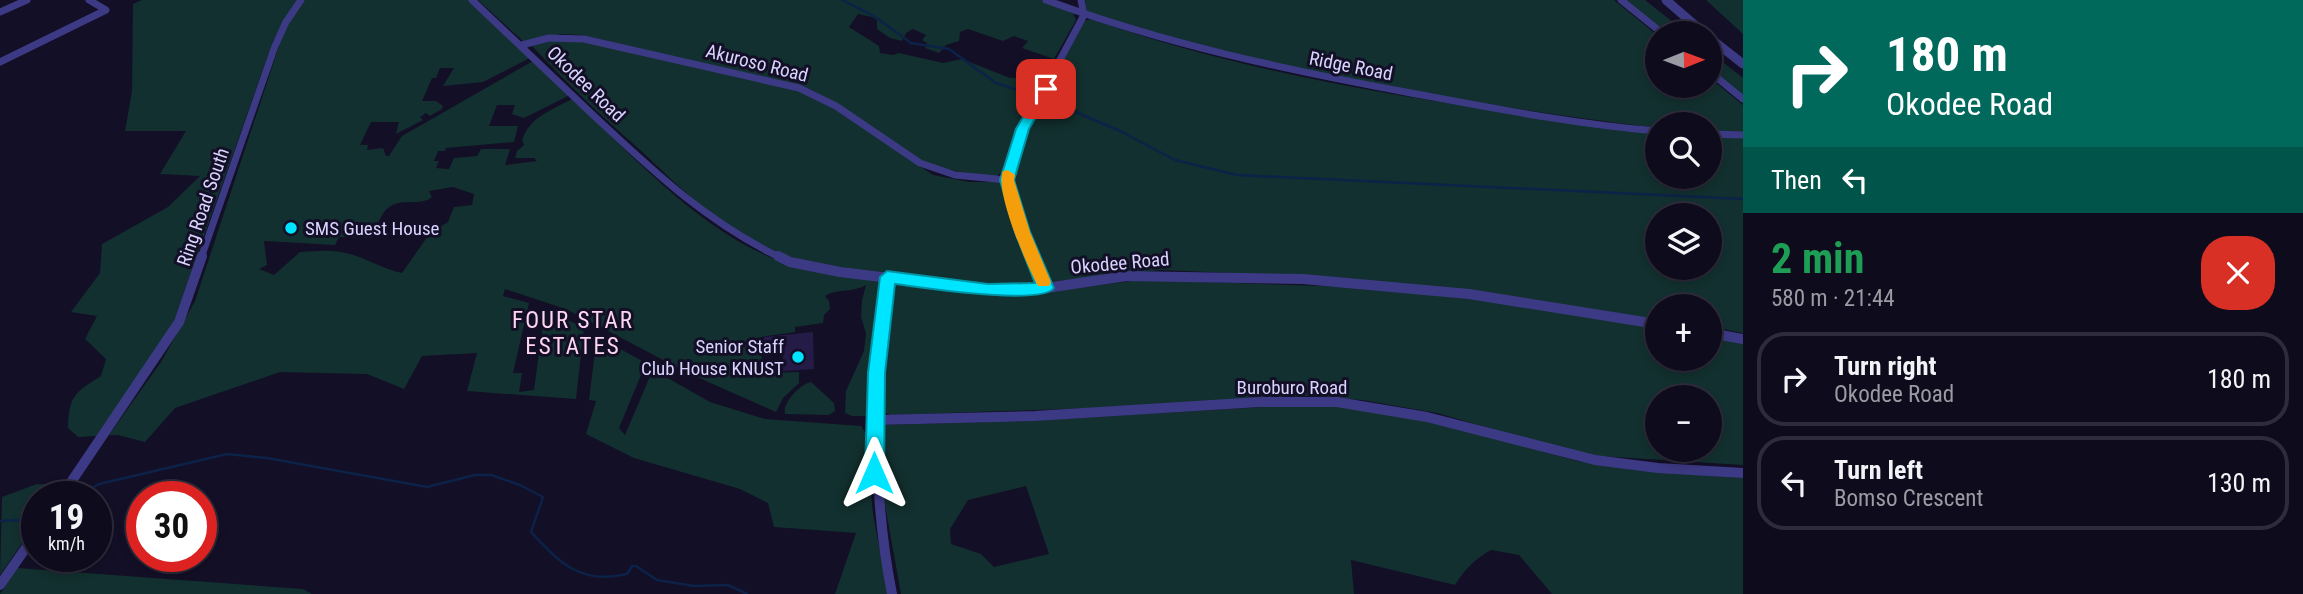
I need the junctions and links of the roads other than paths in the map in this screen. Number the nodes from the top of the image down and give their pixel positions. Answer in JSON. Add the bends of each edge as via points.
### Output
{"nodes":[{"id":1,"x":27,"y":0,"type":"edge"},
{"id":2,"x":89,"y":0,"type":"edge"},
{"id":3,"x":301,"y":0,"type":"edge"},
{"id":4,"x":472,"y":0,"type":"edge"},
{"id":5,"x":1046,"y":0,"type":"edge"},
{"id":6,"x":1081,"y":0,"type":"edge"},
{"id":7,"x":1620,"y":0,"type":"edge"},
{"id":8,"x":1666,"y":0,"type":"edge"},
{"id":9,"x":0,"y":12,"type":"edge"},
{"id":10,"x":1084,"y":15,"type":"junction"},
{"id":11,"x":1647,"y":21,"type":"edge"},
{"id":12,"x":1690,"y":21,"type":"edge"},
{"id":13,"x":522,"y":45,"type":"junction"},
{"id":14,"x":1722,"y":47,"type":"edge"},
{"id":15,"x":0,"y":62,"type":"edge"},
{"id":16,"x":1743,"y":64,"type":"edge"},
{"id":17,"x":1722,"y":82,"type":"edge"},
{"id":18,"x":1743,"y":99,"type":"edge"},
{"id":19,"x":1645,"y":129,"type":"edge"},
{"id":20,"x":1722,"y":134,"type":"edge"},
{"id":21,"x":1743,"y":135,"type":"edge"},
{"id":22,"x":1007,"y":180,"type":"junction"},
{"id":23,"x":887,"y":277,"type":"junction"},
{"id":24,"x":1046,"y":288,"type":"junction"},
{"id":25,"x":1645,"y":322,"type":"edge"},
{"id":26,"x":1722,"y":335,"type":"edge"},
{"id":27,"x":1743,"y":339,"type":"edge"},
{"id":28,"x":117,"y":416,"type":"joint"},
{"id":29,"x":876,"y":420,"type":"junction"},
{"id":30,"x":1743,"y":473,"type":"edge"},
{"id":31,"x":72,"y":481,"type":"edge"},
{"id":32,"x":21,"y":555,"type":"edge"},
{"id":33,"x":0,"y":585,"type":"edge"},
{"id":34,"x":892,"y":594,"type":"edge"}],
"edges":[{"from":1,"to":9,"type":"street"},
{"from":2,"to":15,"type":"street","via":[[106,10]]},
{"from":3,"to":28,"type":"street","name":"Ring Road South","via":[[275,46],[179,322]]},
{"from":4,"to":13,"type":"street","name":"Okodee Road"},
{"from":5,"to":10,"type":"street","name":"Ridge Road"},
{"from":6,"to":10,"type":"street"},
{"from":7,"to":11,"type":"street"},
{"from":8,"to":12,"type":"street"},
{"from":10,"to":19,"type":"street","name":"Ridge Road","via":[[1157,38],[1366,86]]},
{"from":10,"to":22,"type":"street","via":[[1023,129]]},
{"from":13,"to":22,"type":"street","name":"Akuroso Road","via":[[550,38],[584,38],[799,88],[830,101],[937,170],[982,180]]},
{"from":13,"to":23,"type":"street","name":"Okodee Road","via":[[703,215],[790,262]]},
{"from":14,"to":16,"type":"street"},
{"from":17,"to":18,"type":"street"},
{"from":20,"to":21,"type":"street"},
{"from":22,"to":24,"type":"street","via":[[1022,232]]},
{"from":23,"to":24,"type":"street","name":"Okodee Road","via":[[988,290]]},
{"from":23,"to":29,"type":"street"},
{"from":24,"to":25,"type":"street","name":"Okodee Road","via":[[1126,276],[1303,279],[1469,294]]},
{"from":26,"to":27,"type":"street"},
{"from":28,"to":31,"type":"street"},
{"from":29,"to":30,"type":"street","name":"Buroburo Road","via":[[1336,402],[1387,409],[1576,456],[1636,466]]},
{"from":29,"to":34,"type":"street","via":[[876,496]]},
{"from":32,"to":33,"type":"street"}]}
